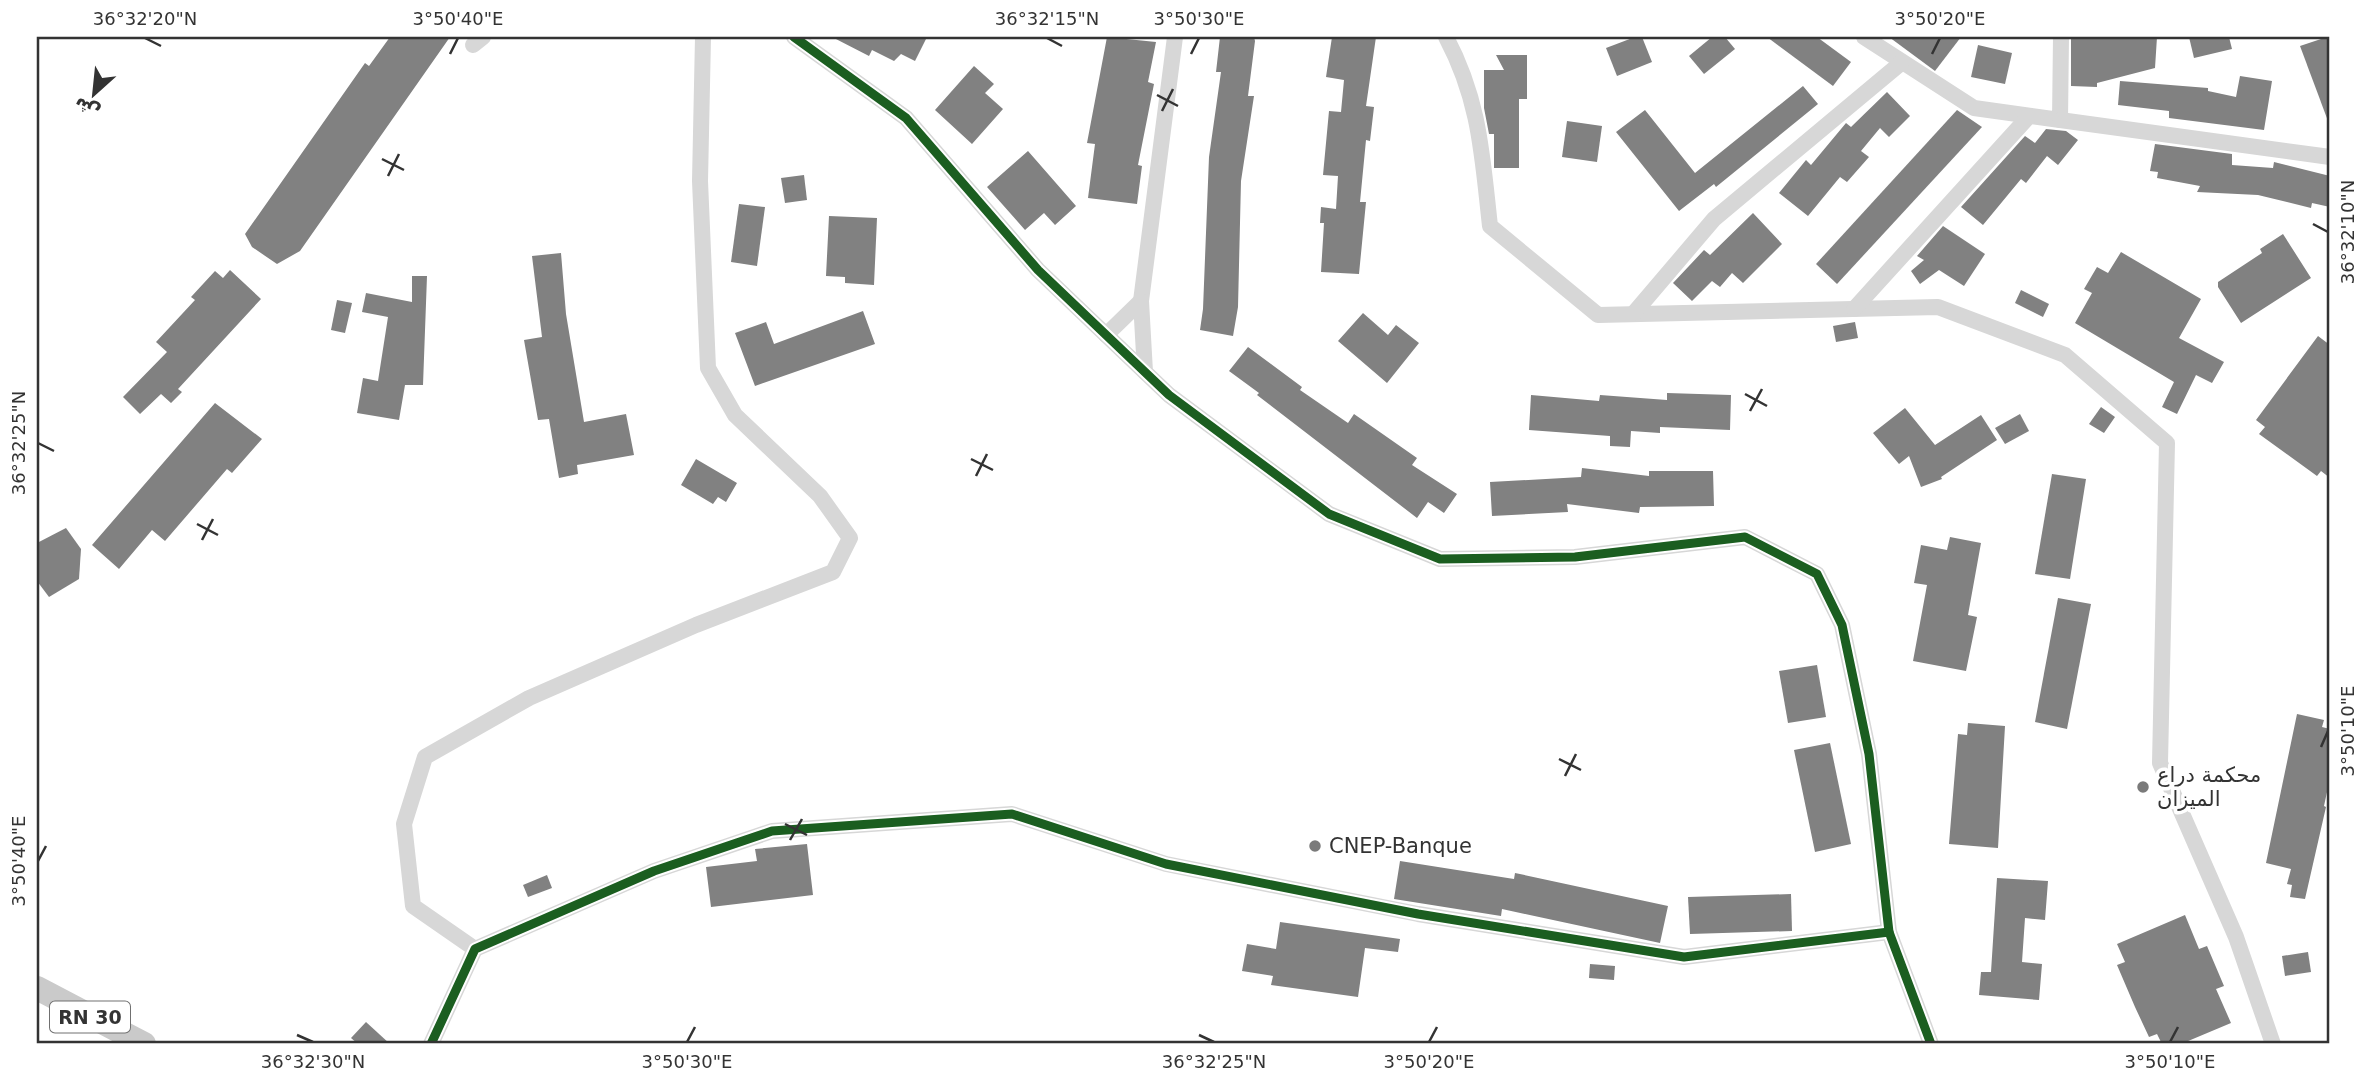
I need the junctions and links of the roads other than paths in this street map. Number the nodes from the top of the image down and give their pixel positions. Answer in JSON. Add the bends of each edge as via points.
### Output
{"nodes":[{"id":1,"x":702,"y":37,"type":"edge"},
{"id":2,"x":794,"y":37,"type":"edge"},
{"id":3,"x":1175,"y":37,"type":"edge"},
{"id":4,"x":1446,"y":37,"type":"edge"},
{"id":5,"x":1864,"y":37,"type":"edge"},
{"id":6,"x":2061,"y":37,"type":"edge"},
{"id":7,"x":1901,"y":63,"type":"junction"},
{"id":8,"x":2029,"y":116,"type":"junction"},
{"id":9,"x":2060,"y":120,"type":"junction"},
{"id":10,"x":2330,"y":157,"type":"edge"},
{"id":11,"x":1141,"y":301,"type":"junction"},
{"id":12,"x":1854,"y":309,"type":"junction"},
{"id":13,"x":1634,"y":313,"type":"junction"},
{"id":14,"x":1106,"y":335,"type":"junction"},
{"id":15,"x":1145,"y":372,"type":"junction"},
{"id":16,"x":1889,"y":932,"type":"junction"},
{"id":17,"x":475,"y":948,"type":"junction"},
{"id":18,"x":37,"y":988,"type":"edge"},
{"id":19,"x":144,"y":1044,"type":"edge"},
{"id":20,"x":430,"y":1044,"type":"edge"},
{"id":21,"x":1931,"y":1044,"type":"edge"},
{"id":22,"x":2273,"y":1044,"type":"edge"}],
"edges":[{"from":1,"to":17,"type":"street","via":[[699,181],[708,368],[735,415],[820,496],[850,538],[833,572],[529,698],[425,757],[404,824],[413,906]]},
{"from":2,"to":14,"type":"street","via":[[906,118],[1038,270]]},
{"from":3,"to":11,"type":"street"},
{"from":4,"to":13,"type":"street","via":[[1478,116],[1490,226],[1598,315]]},
{"from":5,"to":7,"type":"street"},
{"from":6,"to":9,"type":"street"},
{"from":7,"to":8,"type":"street","via":[[1974,108]]},
{"from":7,"to":13,"type":"street","via":[[1714,219]]},
{"from":8,"to":9,"type":"street"},
{"from":8,"to":12,"type":"street"},
{"from":9,"to":10,"type":"street"},
{"from":11,"to":14,"type":"street"},
{"from":11,"to":15,"type":"street"},
{"from":12,"to":13,"type":"street"},
{"from":12,"to":22,"type":"street","via":[[1937,307],[2065,355],[2167,443],[2161,763],[2236,937]]},
{"from":14,"to":15,"type":"street"},
{"from":15,"to":16,"type":"street","via":[[1169,395],[1329,514],[1440,559],[1575,557],[1745,537],[1817,574],[1842,625],[1869,754]]},
{"from":16,"to":17,"type":"street","via":[[1684,957],[1418,914],[1166,864],[1012,814],[772,831],[654,871]]},
{"from":16,"to":21,"type":"street"},
{"from":17,"to":20,"type":"street"},
{"from":18,"to":19,"type":"main road","number":"RN 30"}]}
